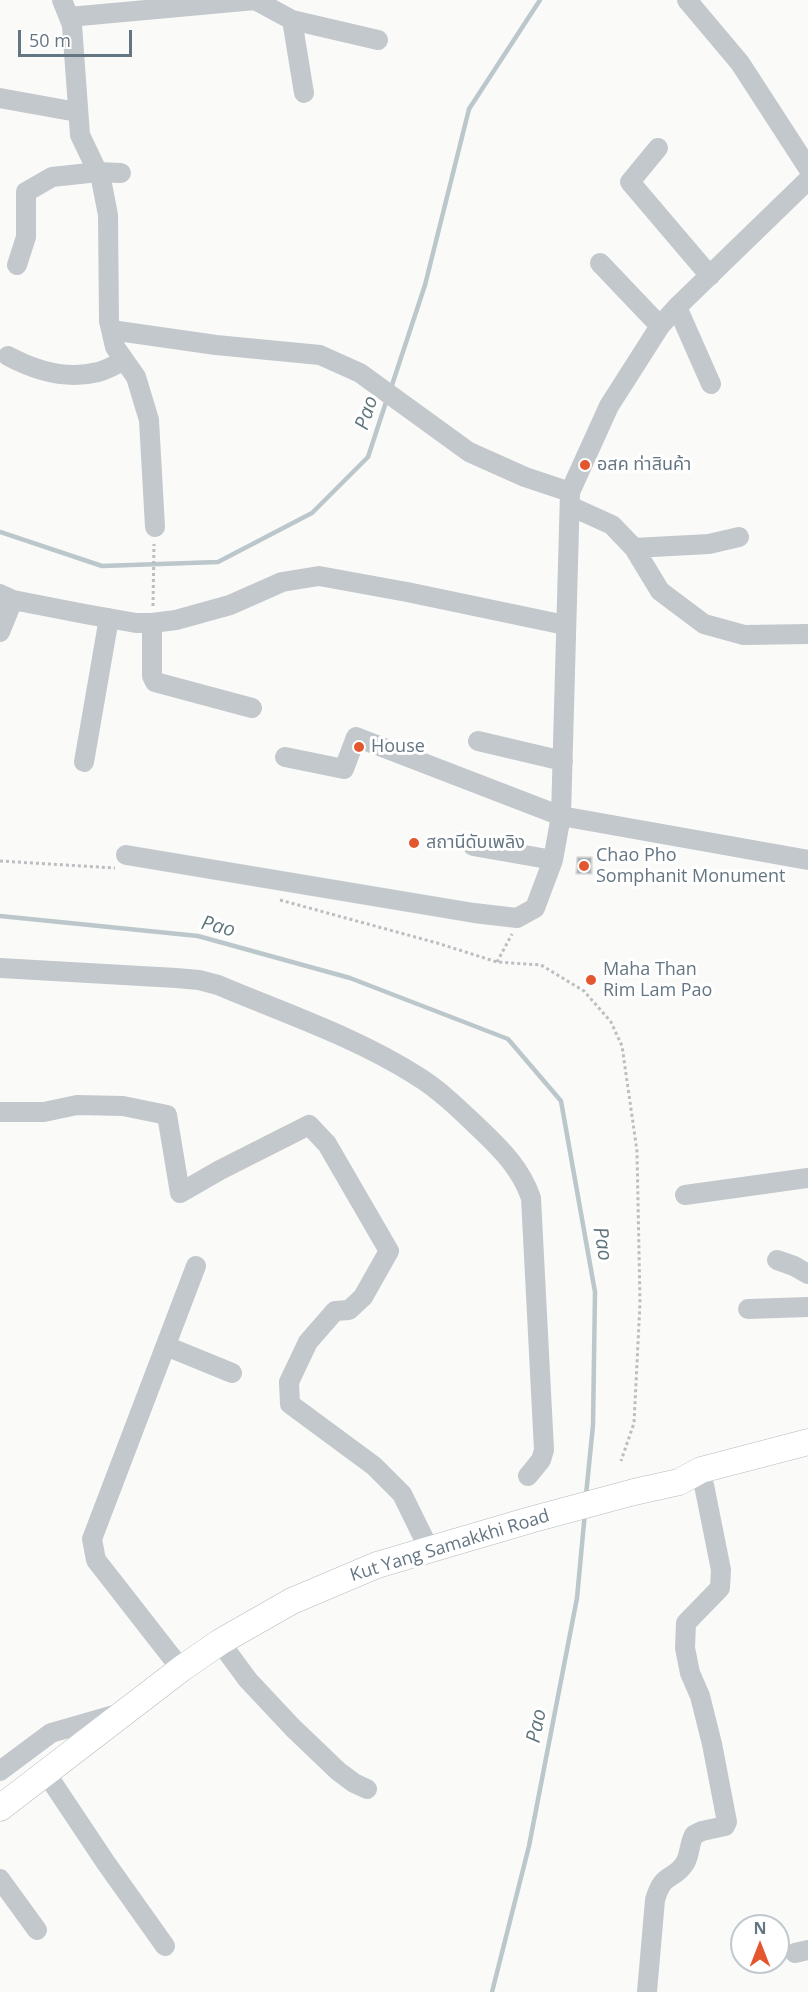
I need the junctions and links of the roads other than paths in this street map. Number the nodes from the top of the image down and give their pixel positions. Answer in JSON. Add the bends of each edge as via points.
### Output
{"nodes":[{"id":1,"x":687,"y":0,"type":"edge"},
{"id":2,"x":66,"y":9,"type":"edge"},
{"id":3,"x":292,"y":20,"type":"junction"},
{"id":4,"x":378,"y":40,"type":"dead end"},
{"id":5,"x":304,"y":93,"type":"dead end"},
{"id":6,"x":0,"y":98,"type":"edge"},
{"id":7,"x":77,"y":112,"type":"junction"},
{"id":8,"x":658,"y":148,"type":"dead end"},
{"id":9,"x":808,"y":168,"type":"edge"},
{"id":10,"x":98,"y":172,"type":"junction"},
{"id":11,"x":121,"y":173,"type":"dead end"},
{"id":12,"x":808,"y":180,"type":"edge"},
{"id":13,"x":600,"y":263,"type":"dead end"},
{"id":14,"x":17,"y":264,"type":"dead end"},
{"id":15,"x":710,"y":276,"type":"junction"},
{"id":16,"x":677,"y":307,"type":"junction"},
{"id":17,"x":660,"y":326,"type":"junction"},
{"id":18,"x":111,"y":330,"type":"junction"},
{"id":19,"x":8,"y":356,"type":"dead end"},
{"id":20,"x":124,"y":360,"type":"junction"},
{"id":21,"x":711,"y":384,"type":"dead end"},
{"id":22,"x":570,"y":499,"type":"junction"},
{"id":23,"x":155,"y":527,"type":"road end"},
{"id":24,"x":739,"y":537,"type":"dead end"},
{"id":25,"x":634,"y":548,"type":"junction"},
{"id":26,"x":7,"y":597,"type":"edge"},
{"id":27,"x":109,"y":618,"type":"junction"},
{"id":28,"x":152,"y":623,"type":"junction"},
{"id":29,"x":565,"y":625,"type":"junction"},
{"id":30,"x":0,"y":633,"type":"edge"},
{"id":31,"x":808,"y":634,"type":"edge"},
{"id":32,"x":252,"y":708,"type":"dead end"},
{"id":33,"x":477,"y":741,"type":"dead end"},
{"id":34,"x":285,"y":757,"type":"dead end"},
{"id":35,"x":563,"y":761,"type":"junction"},
{"id":36,"x":84,"y":762,"type":"dead end"},
{"id":37,"x":561,"y":816,"type":"junction"},
{"id":38,"x":473,"y":846,"type":"dead end"},
{"id":39,"x":553,"y":860,"type":"junction"},
{"id":40,"x":808,"y":860,"type":"edge"},
{"id":41,"x":126,"y":863,"type":"road end"},
{"id":42,"x":0,"y":968,"type":"edge"},
{"id":43,"x":0,"y":1112,"type":"edge"},
{"id":44,"x":808,"y":1178,"type":"edge"},
{"id":45,"x":685,"y":1195,"type":"dead end"},
{"id":46,"x":777,"y":1260,"type":"dead end"},
{"id":47,"x":196,"y":1266,"type":"dead end"},
{"id":48,"x":808,"y":1274,"type":"edge"},
{"id":49,"x":808,"y":1307,"type":"edge"},
{"id":50,"x":748,"y":1309,"type":"dead end"},
{"id":51,"x":166,"y":1346,"type":"junction"},
{"id":52,"x":232,"y":1373,"type":"dead end"},
{"id":53,"x":808,"y":1442,"type":"edge"},
{"id":54,"x":808,"y":1456,"type":"edge"},
{"id":55,"x":528,"y":1476,"type":"dead end"},
{"id":56,"x":691,"y":1483,"type":"junction"},
{"id":57,"x":429,"y":1549,"type":"junction"},
{"id":58,"x":220,"y":1642,"type":"junction"},
{"id":59,"x":181,"y":1669,"type":"junction"},
{"id":60,"x":126,"y":1712,"type":"junction"},
{"id":61,"x":0,"y":1771,"type":"edge"},
{"id":62,"x":46,"y":1773,"type":"junction"},
{"id":63,"x":367,"y":1789,"type":"dead end"},
{"id":64,"x":0,"y":1808,"type":"edge"},
{"id":65,"x":0,"y":1879,"type":"edge"},
{"id":66,"x":38,"y":1930,"type":"dead end"},
{"id":67,"x":165,"y":1946,"type":"dead end"},
{"id":68,"x":647,"y":1992,"type":"edge"}],
"edges":[{"from":1,"to":9,"type":"street","via":[[740,63]]},
{"from":2,"to":3,"type":"street","via":[[255,0]]},
{"from":2,"to":7,"type":"street","via":[[72,25]]},
{"from":3,"to":4,"type":"street"},
{"from":3,"to":5,"type":"street"},
{"from":6,"to":7,"type":"street"},
{"from":7,"to":10,"type":"street","via":[[80,135]]},
{"from":8,"to":15,"type":"street","via":[[630,182]]},
{"from":10,"to":11,"type":"street"},
{"from":10,"to":14,"type":"street","via":[[52,177],[27,192],[27,237]]},
{"from":10,"to":18,"type":"street","via":[[108,215]]},
{"from":12,"to":15,"type":"street"},
{"from":13,"to":17,"type":"street"},
{"from":15,"to":16,"type":"street"},
{"from":16,"to":17,"type":"street"},
{"from":16,"to":21,"type":"street"},
{"from":17,"to":22,"type":"street","via":[[609,406]]},
{"from":18,"to":20,"type":"street"},
{"from":18,"to":22,"type":"street","via":[[320,355],[360,373],[469,452]]},
{"from":19,"to":20,"type":"street","via":[[25,365],[65,375],[100,372]]},
{"from":20,"to":23,"type":"street","via":[[136,377],[149,420]]},
{"from":22,"to":25,"type":"street","via":[[612,525]]},
{"from":22,"to":29,"type":"street"},
{"from":24,"to":25,"type":"street","via":[[708,544]]},
{"from":25,"to":31,"type":"street","via":[[660,591],[704,624],[744,635]]},
{"from":26,"to":27,"type":"street"},
{"from":26,"to":30,"type":"street"},
{"from":27,"to":28,"type":"street"},
{"from":27,"to":36,"type":"street"},
{"from":28,"to":29,"type":"street","via":[[230,605],[282,582],[319,576]]},
{"from":28,"to":32,"type":"street","via":[[154,682]]},
{"from":29,"to":35,"type":"street"},
{"from":33,"to":35,"type":"street"},
{"from":34,"to":37,"type":"street","via":[[344,769],[356,737]]},
{"from":35,"to":37,"type":"street"},
{"from":37,"to":39,"type":"street"},
{"from":37,"to":40,"type":"street"},
{"from":38,"to":39,"type":"street"},
{"from":39,"to":41,"type":"street","via":[[535,908],[517,918]]},
{"from":42,"to":55,"type":"street","via":[[176,978],[218,985],[363,1046],[419,1077],[504,1152],[531,1198],[544,1450]]},
{"from":43,"to":57,"type":"street","via":[[44,1112],[77,1105],[123,1107],[167,1115],[180,1193],[309,1125],[327,1144],[390,1251],[363,1297],[349,1310],[335,1311],[308,1342],[289,1382],[291,1404],[374,1466],[402,1494]]},
{"from":44,"to":45,"type":"street"},
{"from":46,"to":48,"type":"street"},
{"from":47,"to":51,"type":"street"},
{"from":49,"to":50,"type":"street"},
{"from":51,"to":52,"type":"street"},
{"from":51,"to":59,"type":"street","via":[[93,1539],[96,1560]]},
{"from":53,"to":56,"type":"main road","name":"Kut Yang Samakkhi Road","via":[[701,1470]]},
{"from":54,"to":56,"type":"main road","name":"Kut Yang Samakkhi Road"},
{"from":56,"to":57,"type":"main road","name":"Kut Yang Samakkhi Road","via":[[634,1492]]},
{"from":56,"to":68,"type":"street","via":[[721,1570],[720,1587],[686,1623],[685,1648],[712,1744],[727,1822],[694,1836],[684,1865],[663,1880],[658,1889]]},
{"from":57,"to":58,"type":"main road","name":"Kut Yang Samakkhi Road","via":[[376,1565],[292,1601]]},
{"from":58,"to":59,"type":"main road","name":"Kut Yang Samakkhi Road"},
{"from":58,"to":63,"type":"street","via":[[248,1680],[293,1728],[338,1771]]},
{"from":59,"to":60,"type":"main road","name":"Kut Yang Samakkhi Road"},
{"from":60,"to":61,"type":"street","via":[[51,1733]]},
{"from":60,"to":62,"type":"main road","name":"Kut Yang Samakkhi Road"},
{"from":62,"to":64,"type":"main road","name":"Kut Yang Samakkhi Road"},
{"from":62,"to":67,"type":"street"},
{"from":65,"to":66,"type":"street"}]}
